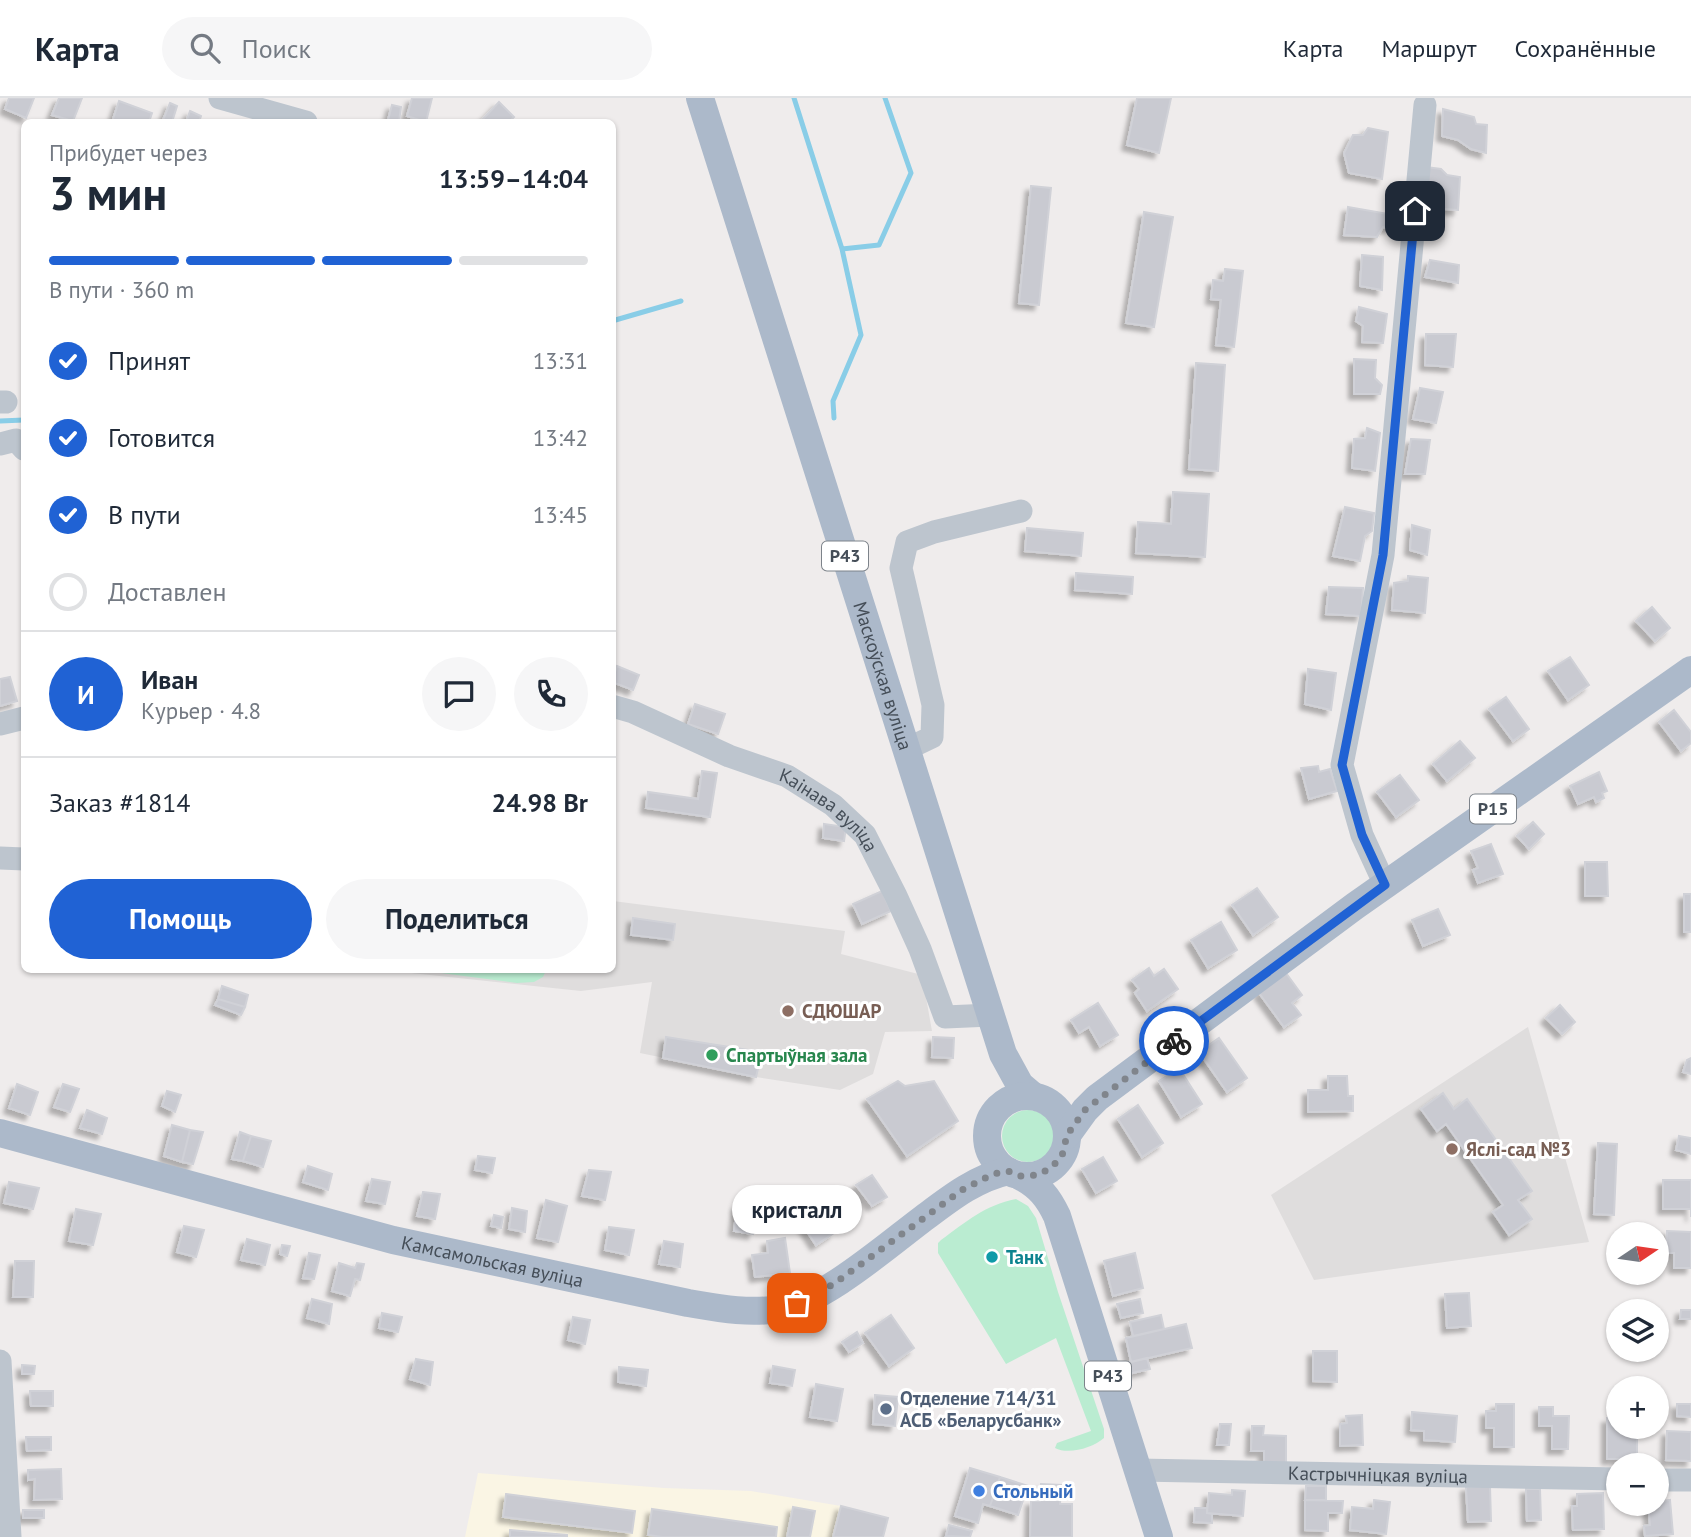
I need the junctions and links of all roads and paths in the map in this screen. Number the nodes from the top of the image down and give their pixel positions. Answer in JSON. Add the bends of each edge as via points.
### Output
{"nodes":[{"id":1,"x":220,"y":98,"type":"edge"},
{"id":2,"x":700,"y":98,"type":"edge"},
{"id":3,"x":1424,"y":105,"type":"dead end"},
{"id":4,"x":295,"y":119,"type":"edge"},
{"id":5,"x":0,"y":444,"type":"edge"},
{"id":6,"x":21,"y":446,"type":"edge"},
{"id":7,"x":1021,"y":511,"type":"dead end"},
{"id":8,"x":1691,"y":670,"type":"edge"},
{"id":9,"x":616,"y":707,"type":"edge"},
{"id":10,"x":21,"y":719,"type":"edge"},
{"id":11,"x":0,"y":724,"type":"edge"},
{"id":12,"x":906,"y":749,"type":"junction"},
{"id":13,"x":0,"y":858,"type":"edge"},
{"id":14,"x":21,"y":859,"type":"edge"},
{"id":15,"x":1385,"y":885,"type":"junction"},
{"id":16,"x":991,"y":1015,"type":"junction"},
{"id":17,"x":1003,"y":1054,"type":"junction"},
{"id":18,"x":1039,"y":1098,"type":"junction"},
{"id":19,"x":1097,"y":1098,"type":"junction"},
{"id":20,"x":994,"y":1112,"type":"junction"},
{"id":21,"x":0,"y":1133,"type":"edge"},
{"id":22,"x":986,"y":1139,"type":"junction"},
{"id":23,"x":1065,"y":1145,"type":"junction"},
{"id":24,"x":1014,"y":1174,"type":"junction"},
{"id":25,"x":962,"y":1190,"type":"junction"},
{"id":26,"x":1057,"y":1216,"type":"junction"},
{"id":27,"x":0,"y":1361,"type":"edge"},
{"id":28,"x":1138,"y":1469,"type":"junction"},
{"id":29,"x":1606,"y":1479,"type":"edge"},
{"id":30,"x":1669,"y":1480,"type":"edge"},
{"id":31,"x":1691,"y":1480,"type":"edge"},
{"id":32,"x":10,"y":1537,"type":"edge"},
{"id":33,"x":1159,"y":1537,"type":"edge"}],
"edges":[{"from":1,"to":4,"type":"street"},
{"from":2,"to":12,"type":"main road","name":"Маскоўская вуліца","number":"Р43"},
{"from":3,"to":15,"type":"street","via":[[1383,555],[1342,765],[1362,835]]},
{"from":5,"to":6,"type":"street","via":[[16,440]]},
{"from":7,"to":12,"type":"street","via":[[907,542],[901,568],[933,705],[932,737]]},
{"from":8,"to":15,"type":"main road","number":"Р15"},
{"from":9,"to":16,"type":"street","name":"Каінава вуліца","via":[[787,776],[833,804],[865,835],[897,896],[945,1017]]},
{"from":10,"to":11,"type":"street"},
{"from":12,"to":16,"type":"main road","name":"Маскоўская вуліца","number":"Р43"},
{"from":13,"to":14,"type":"street"},
{"from":15,"to":19,"type":"main road","number":"Р15"},
{"from":16,"to":17,"type":"main road","name":"Маскоўская вуліца","number":"Р43"},
{"from":17,"to":18,"type":"main road","name":"Маскоўская вуліца","number":"Р43","via":[[1020,1085]]},
{"from":17,"to":20,"type":"main road","name":"Маскоўская вуліца","number":"Р43","via":[[1005,1075]]},
{"from":18,"to":19,"type":"main road","number":"Р15","via":[[1078,1104]]},
{"from":18,"to":20,"type":"main road","via":[[1019,1096]]},
{"from":18,"to":23,"type":"main road","number":"Р43","via":[[1057,1109],[1065,1121]]},
{"from":19,"to":23,"type":"main road","number":"Р15"},
{"from":20,"to":22,"type":"main road","number":"Р43"},
{"from":21,"to":25,"type":"main road","name":"Камсамольская вуліца","via":[[393,1240],[736,1311],[780,1309],[813,1297]]},
{"from":22,"to":24,"type":"main road","number":"Р43","via":[[997,1163]]},
{"from":22,"to":25,"type":"main road","name":"Камсамольская вуліца","via":[[980,1163]]},
{"from":23,"to":24,"type":"main road","via":[[1051,1168],[1037,1175]]},
{"from":23,"to":26,"type":"main road","number":"Р43","via":[[1055,1178]]},
{"from":24,"to":25,"type":"main road","name":"Камсамольская вуліца","via":[[993,1174]]},
{"from":24,"to":26,"type":"main road","number":"Р43","via":[[1048,1197]]},
{"from":26,"to":28,"type":"main road","number":"Р43"},
{"from":27,"to":32,"type":"street"},
{"from":28,"to":29,"type":"street","name":"Кастрычніцкая вуліца"},
{"from":28,"to":33,"type":"main road","number":"Р43"},
{"from":30,"to":31,"type":"street"}]}
